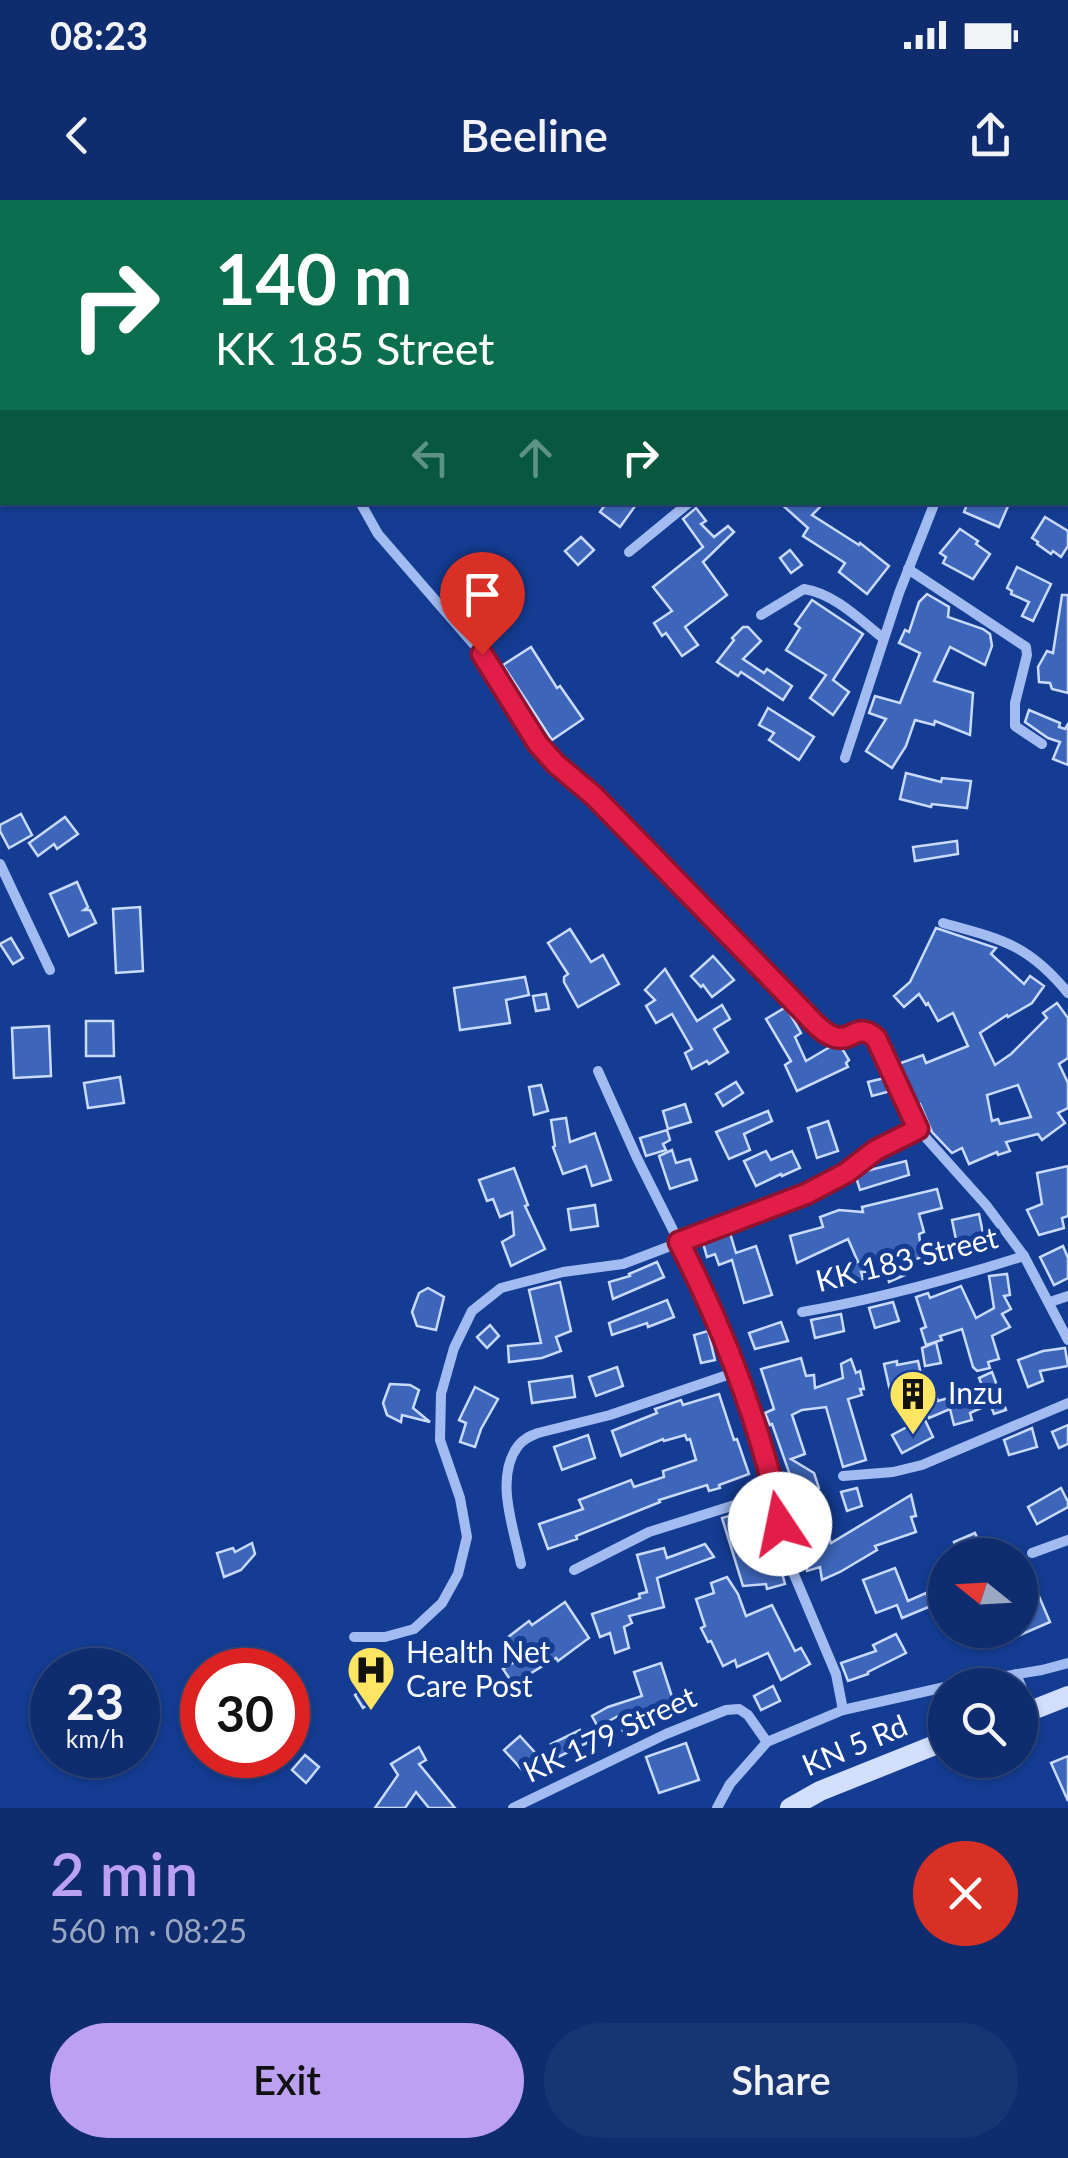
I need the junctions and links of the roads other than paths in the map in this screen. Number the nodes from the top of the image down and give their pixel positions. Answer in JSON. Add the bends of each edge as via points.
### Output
{"nodes":[{"id":1,"x":362,"y":505,"type":"edge"},
{"id":2,"x":686,"y":505,"type":"edge"},
{"id":3,"x":932,"y":505,"type":"edge"},
{"id":4,"x":629,"y":552,"type":"dead end"},
{"id":5,"x":908,"y":569,"type":"junction"},
{"id":6,"x":761,"y":615,"type":"dead end"},
{"id":7,"x":883,"y":638,"type":"junction"},
{"id":8,"x":1042,"y":744,"type":"dead end"},
{"id":9,"x":845,"y":758,"type":"dead end"},
{"id":10,"x":0,"y":864,"type":"edge"},
{"id":11,"x":944,"y":922,"type":"dead end"},
{"id":12,"x":50,"y":970,"type":"dead end"},
{"id":13,"x":1068,"y":993,"type":"edge"},
{"id":14,"x":598,"y":1071,"type":"dead end"},
{"id":15,"x":918,"y":1129,"type":"junction"},
{"id":16,"x":679,"y":1242,"type":"junction"},
{"id":17,"x":1024,"y":1256,"type":"junction"},
{"id":18,"x":1068,"y":1296,"type":"edge"},
{"id":19,"x":1050,"y":1302,"type":"junction"},
{"id":20,"x":802,"y":1312,"type":"dead end"},
{"id":21,"x":1068,"y":1340,"type":"edge"},
{"id":22,"x":738,"y":1371,"type":"junction"},
{"id":23,"x":1068,"y":1403,"type":"edge"},
{"id":24,"x":843,"y":1476,"type":"dead end"},
{"id":25,"x":776,"y":1492,"type":"junction"},
{"id":26,"x":1068,"y":1540,"type":"edge"},
{"id":27,"x":1038,"y":1551,"type":"edge"},
{"id":28,"x":521,"y":1564,"type":"dead end"},
{"id":29,"x":574,"y":1570,"type":"dead end"},
{"id":30,"x":354,"y":1637,"type":"dead end"},
{"id":31,"x":1068,"y":1663,"type":"edge"},
{"id":32,"x":1038,"y":1671,"type":"edge"},
{"id":33,"x":928,"y":1691,"type":"edge"},
{"id":34,"x":1068,"y":1696,"type":"edge"},
{"id":35,"x":1038,"y":1709,"type":"edge"},
{"id":36,"x":843,"y":1710,"type":"junction"},
{"id":37,"x":767,"y":1742,"type":"junction"},
{"id":38,"x":928,"y":1748,"type":"edge"},
{"id":39,"x":514,"y":1808,"type":"edge"},
{"id":40,"x":717,"y":1808,"type":"edge"},
{"id":41,"x":790,"y":1808,"type":"edge"}],
"edges":[{"from":1,"to":15,"type":"street","via":[[378,534],[482,654],[556,764],[822,1030],[876,1038]]},
{"from":2,"to":4,"type":"street"},
{"from":3,"to":5,"type":"street"},
{"from":5,"to":7,"type":"street"},
{"from":5,"to":8,"type":"street","via":[[1026,647],[1014,726]]},
{"from":6,"to":7,"type":"street","via":[[804,589],[816,591]]},
{"from":7,"to":9,"type":"street"},
{"from":10,"to":12,"type":"street"},
{"from":11,"to":13,"type":"street","via":[[1022,949]]},
{"from":14,"to":16,"type":"street"},
{"from":15,"to":16,"type":"street","via":[[806,1194]]},
{"from":15,"to":17,"type":"street"},
{"from":16,"to":22,"type":"street"},
{"from":16,"to":30,"type":"street","via":[[623,1264],[501,1288],[472,1311],[441,1394],[440,1440],[467,1538],[458,1574],[414,1629]]},
{"from":17,"to":19,"type":"street"},
{"from":17,"to":20,"type":"street","name":"KK 183 Street"},
{"from":18,"to":19,"type":"street"},
{"from":19,"to":21,"type":"street"},
{"from":22,"to":25,"type":"street"},
{"from":22,"to":28,"type":"street","via":[[538,1433],[516,1447],[506,1477]]},
{"from":23,"to":24,"type":"street","via":[[922,1466]]},
{"from":25,"to":29,"type":"street","via":[[650,1532]]},
{"from":25,"to":36,"type":"street","via":[[790,1564],[836,1674]]},
{"from":26,"to":27,"type":"street"},
{"from":31,"to":32,"type":"street"},
{"from":33,"to":36,"type":"street"},
{"from":34,"to":35,"type":"main road"},
{"from":36,"to":37,"type":"street"},
{"from":37,"to":39,"type":"street","name":"KK 179 Street","via":[[748,1715],[726,1710]]},
{"from":37,"to":40,"type":"street"},
{"from":38,"to":41,"type":"main road","name":"KN 5 Rd"}]}
